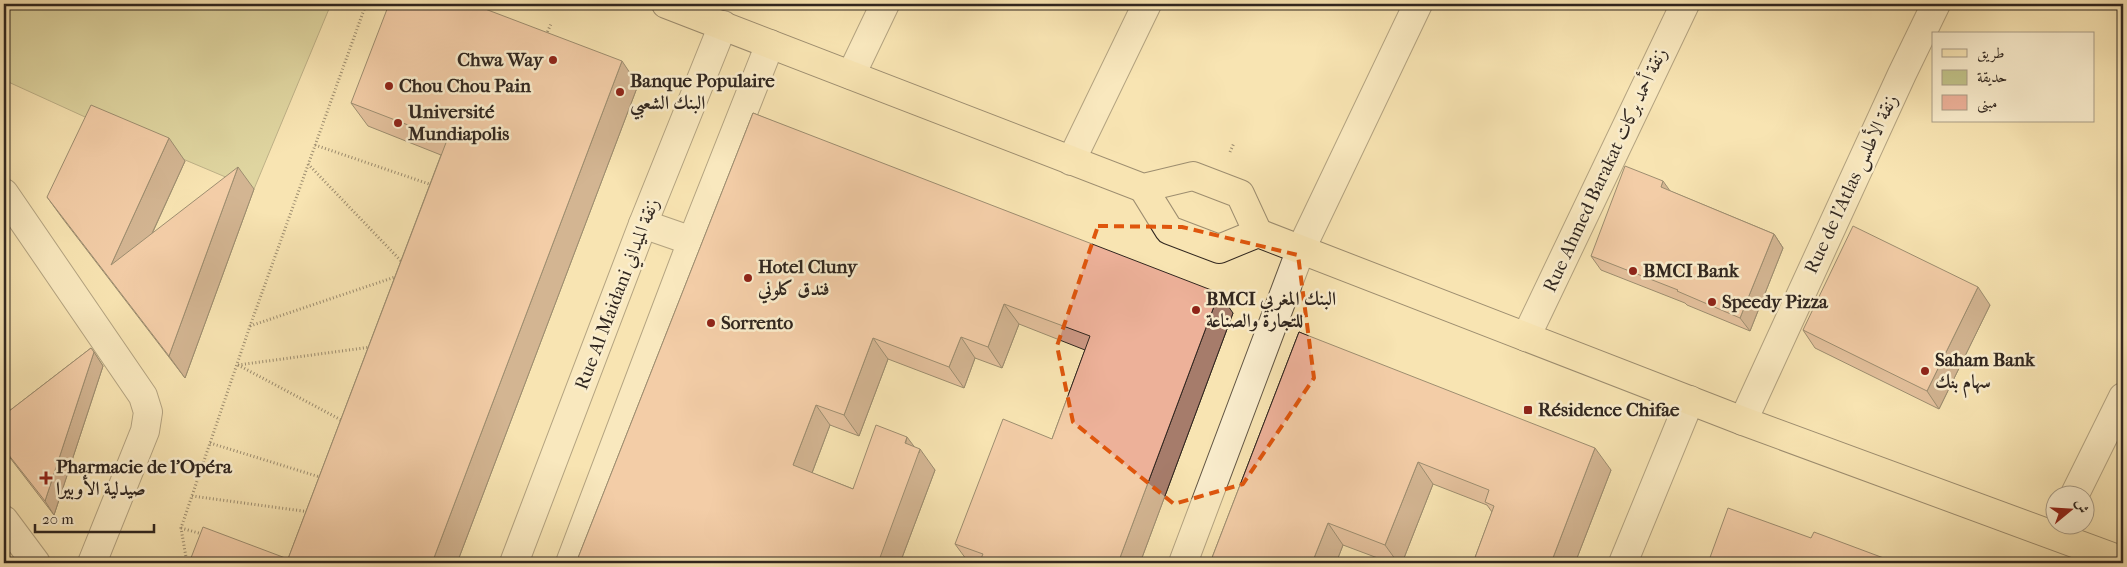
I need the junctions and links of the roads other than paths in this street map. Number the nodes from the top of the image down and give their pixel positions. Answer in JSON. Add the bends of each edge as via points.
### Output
{"nodes":[{"id":1,"x":666,"y":4,"type":"edge"},
{"id":2,"x":886,"y":4,"type":"edge"},
{"id":3,"x":1147,"y":4,"type":"edge"},
{"id":4,"x":1418,"y":4,"type":"edge"},
{"id":5,"x":1685,"y":4,"type":"edge"},
{"id":6,"x":1936,"y":4,"type":"edge"},
{"id":7,"x":723,"y":25,"type":"junction"},
{"id":8,"x":770,"y":44,"type":"junction"},
{"id":9,"x":851,"y":75,"type":"junction"},
{"id":10,"x":1071,"y":161,"type":"junction"},
{"id":11,"x":1143,"y":188,"type":"junction"},
{"id":12,"x":4,"y":193,"type":"edge"},
{"id":13,"x":644,"y":224,"type":"junction"},
{"id":14,"x":1258,"y":233,"type":"junction"},
{"id":15,"x":692,"y":241,"type":"junction"},
{"id":16,"x":1301,"y":249,"type":"junction"},
{"id":17,"x":1526,"y":337,"type":"junction"},
{"id":18,"x":2123,"y":397,"type":"edge"},
{"id":19,"x":1690,"y":400,"type":"junction"},
{"id":20,"x":1743,"y":421,"type":"junction"},
{"id":21,"x":2080,"y":484,"type":"edge"},
{"id":22,"x":4,"y":520,"type":"edge"},
{"id":23,"x":2044,"y":525,"type":"edge"},
{"id":24,"x":2066,"y":534,"type":"edge"},
{"id":25,"x":2123,"y":561,"type":"edge"},
{"id":26,"x":36,"y":563,"type":"edge"},
{"id":27,"x":92,"y":563,"type":"edge"},
{"id":28,"x":514,"y":563,"type":"edge"},
{"id":29,"x":570,"y":563,"type":"edge"},
{"id":30,"x":1183,"y":563,"type":"edge"},
{"id":31,"x":1623,"y":563,"type":"edge"}],
"edges":[{"from":1,"to":7,"type":"main road"},
{"from":2,"to":9,"type":"street"},
{"from":3,"to":10,"type":"street"},
{"from":4,"to":16,"type":"street"},
{"from":5,"to":17,"type":"street","name":"Rue Ahmed Barakat زنقة أحمد بركات"},
{"from":6,"to":20,"type":"street","name":"Rue de l'Atlas زنقة الأطلس"},
{"from":7,"to":8,"type":"main road"},
{"from":7,"to":13,"type":"street","name":"Rue Al Maidani زنقة الميداني"},
{"from":8,"to":9,"type":"main road"},
{"from":8,"to":15,"type":"street"},
{"from":9,"to":10,"type":"main road"},
{"from":10,"to":11,"type":"main road"},
{"from":11,"to":14,"type":"main road","via":[[1193,176],[1240,194]]},
{"from":11,"to":14,"type":"main road","via":[[1169,230],[1219,249]]},
{"from":12,"to":27,"type":"street","via":[[143,396],[148,412],[145,431]]},
{"from":13,"to":15,"type":"street"},
{"from":13,"to":28,"type":"street","name":"Rue Al Maidani زنقة الميداني"},
{"from":14,"to":16,"type":"main road"},
{"from":15,"to":29,"type":"street"},
{"from":16,"to":17,"type":"main road"},
{"from":16,"to":30,"type":"street"},
{"from":17,"to":19,"type":"main road"},
{"from":18,"to":21,"type":"street"},
{"from":19,"to":20,"type":"main road"},
{"from":19,"to":31,"type":"street"},
{"from":20,"to":23,"type":"main road"},
{"from":22,"to":26,"type":"street"},
{"from":24,"to":25,"type":"main road"}]}
